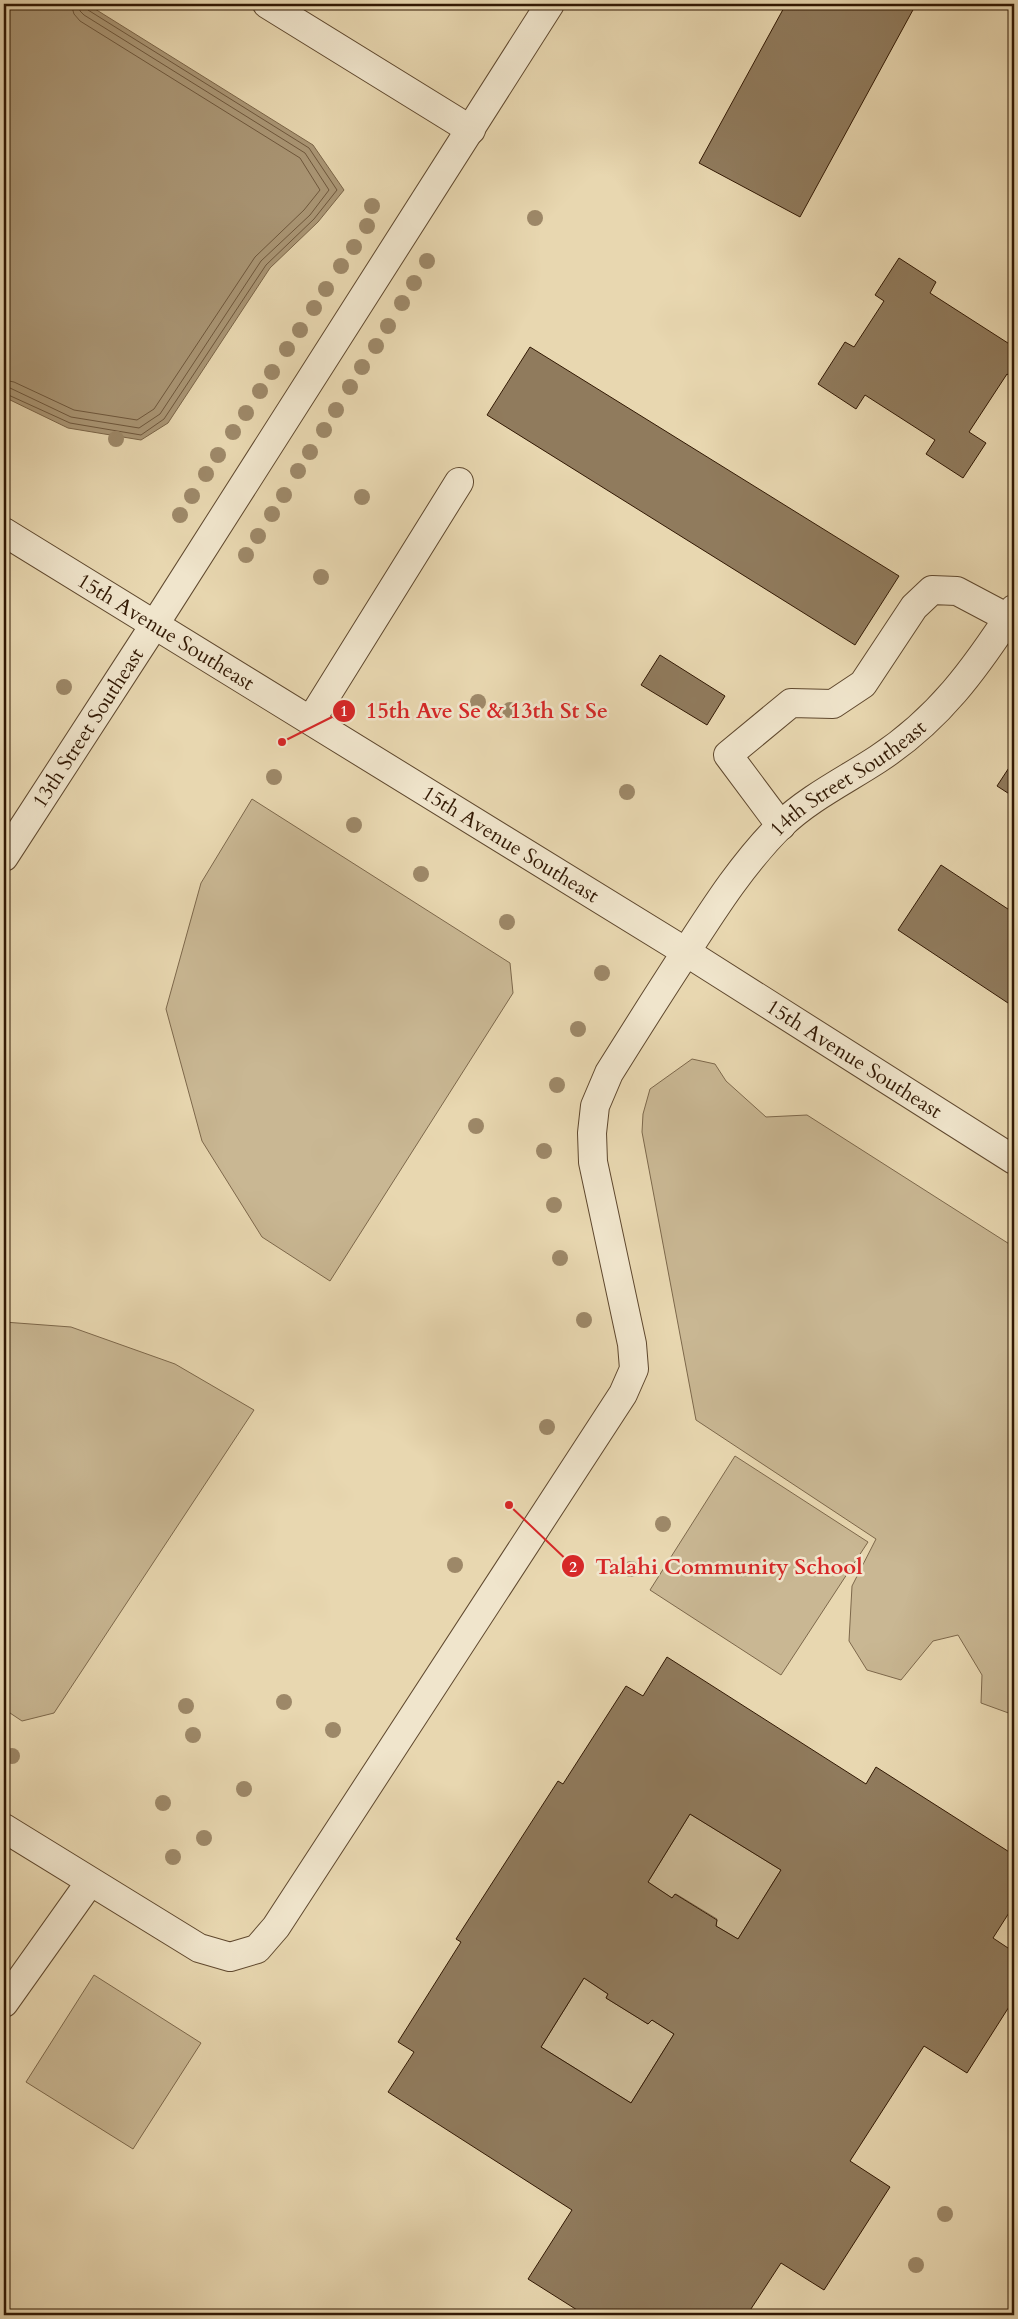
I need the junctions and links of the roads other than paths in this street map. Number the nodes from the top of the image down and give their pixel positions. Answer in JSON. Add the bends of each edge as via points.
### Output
{"nodes":[{"id":1,"x":267,"y":4,"type":"edge"},
{"id":2,"x":550,"y":4,"type":"edge"},
{"id":3,"x":471,"y":130,"type":"junction"},
{"id":4,"x":459,"y":482,"type":"dead end"},
{"id":5,"x":4,"y":532,"type":"edge"},
{"id":6,"x":1011,"y":614,"type":"edge"},
{"id":7,"x":155,"y":624,"type":"junction"},
{"id":8,"x":310,"y":720,"type":"junction"},
{"id":9,"x":781,"y":826,"type":"junction"},
{"id":10,"x":8,"y":842,"type":"edge"},
{"id":11,"x":686,"y":952,"type":"junction"},
{"id":12,"x":1014,"y":1160,"type":"edge"},
{"id":13,"x":4,"y":1828,"type":"edge"},
{"id":14,"x":90,"y":1882,"type":"junction"},
{"id":15,"x":4,"y":2003,"type":"edge"}],
"edges":[{"from":1,"to":3,"type":"street"},
{"from":2,"to":3,"type":"street","name":"13th Street Southeast"},
{"from":3,"to":7,"type":"street","name":"13th Street Southeast"},
{"from":4,"to":8,"type":"street"},
{"from":5,"to":7,"type":"street","name":"15th Avenue Southeast"},
{"from":6,"to":9,"type":"street","name":"14th Street Southeast","via":[[986,654],[922,726]]},
{"from":6,"to":9,"type":"street","via":[[957,591],[932,590],[914,607],[863,684],[833,704],[791,703],[728,755]]},
{"from":7,"to":8,"type":"street","name":"15th Avenue Southeast"},
{"from":7,"to":10,"type":"street","name":"13th Street Southeast"},
{"from":8,"to":11,"type":"street","name":"15th Avenue Southeast"},
{"from":9,"to":11,"type":"street","name":"14th Street Southeast","via":[[751,856]]},
{"from":11,"to":12,"type":"street","name":"15th Avenue Southeast"},
{"from":11,"to":14,"type":"street","name":"14th Street Southeast","via":[[609,1073],[595,1106],[593,1162],[632,1344],[634,1369],[623,1394],[276,1927],[257,1949],[230,1957],[199,1948]]},
{"from":13,"to":14,"type":"street","name":"14th Street Southeast"},
{"from":14,"to":15,"type":"street"}]}
